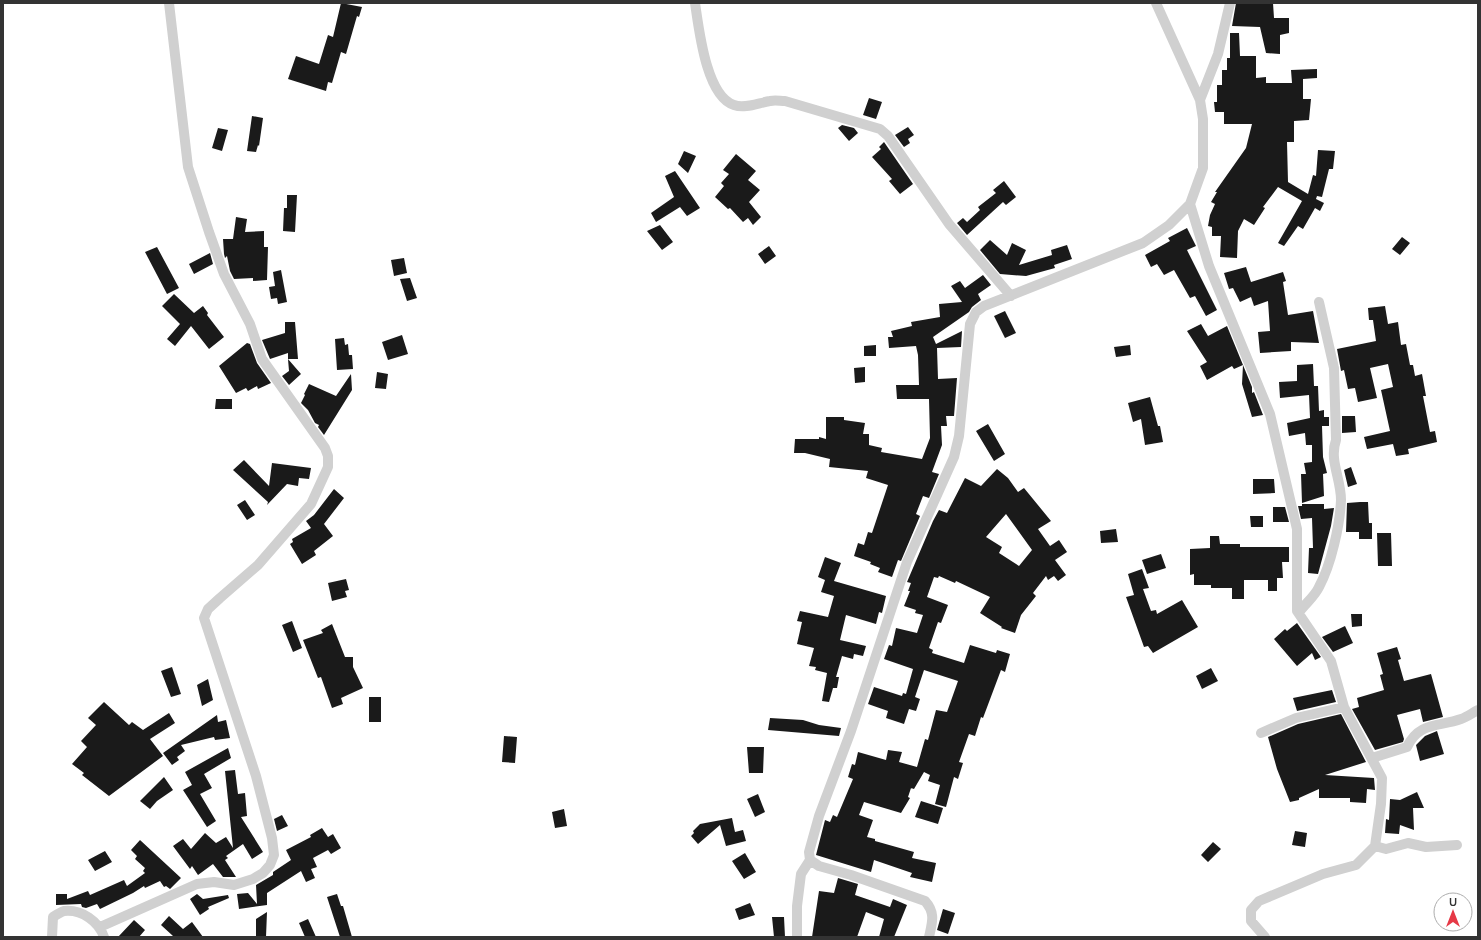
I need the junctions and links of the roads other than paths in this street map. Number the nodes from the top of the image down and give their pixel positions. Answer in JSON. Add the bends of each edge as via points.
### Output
{"nodes":[{"id":1,"x":169,"y":3,"type":"edge"},
{"id":2,"x":695,"y":3,"type":"edge"},
{"id":3,"x":1156,"y":3,"type":"edge"},
{"id":4,"x":1230,"y":3,"type":"edge"},
{"id":5,"x":1200,"y":100,"type":"junction"},
{"id":6,"x":1190,"y":204,"type":"junction"},
{"id":7,"x":1011,"y":296,"type":"junction"},
{"id":8,"x":1319,"y":302,"type":"dead end"},
{"id":9,"x":1297,"y":611,"type":"junction"},
{"id":10,"x":1344,"y":707,"type":"junction"},
{"id":11,"x":1478,"y":710,"type":"edge"},
{"id":12,"x":1261,"y":733,"type":"dead end"},
{"id":13,"x":1372,"y":758,"type":"junction"},
{"id":14,"x":1457,"y":845,"type":"dead end"},
{"id":15,"x":1375,"y":846,"type":"junction"},
{"id":16,"x":810,"y":860,"type":"junction"},
{"id":17,"x":100,"y":927,"type":"junction"},
{"id":18,"x":52,"y":937,"type":"edge"},
{"id":19,"x":104,"y":937,"type":"edge"},
{"id":20,"x":797,"y":937,"type":"edge"},
{"id":21,"x":929,"y":937,"type":"edge"},
{"id":22,"x":1265,"y":937,"type":"edge"}],
"edges":[{"from":1,"to":17,"type":"street","via":[[188,167],[209,232],[224,274],[250,324],[262,359],[325,448],[328,467],[311,504],[258,565],[208,609],[204,618],[256,776],[274,855],[270,865],[253,879],[234,885],[214,882],[197,884]]},
{"from":2,"to":7,"type":"street","via":[[714,88],[722,99],[742,107],[772,100],[785,101],[880,129],[888,136],[949,224]]},
{"from":3,"to":5,"type":"street"},
{"from":4,"to":5,"type":"street","via":[[1218,54]]},
{"from":5,"to":6,"type":"street","via":[[1203,119],[1203,168]]},
{"from":6,"to":7,"type":"street","via":[[1169,225],[1143,243]]},
{"from":6,"to":9,"type":"street","via":[[1209,266],[1270,414],[1297,529]]},
{"from":7,"to":16,"type":"street","via":[[984,306],[976,312],[970,324],[959,436],[954,457],[907,562],[852,731],[819,816],[809,852]]},
{"from":8,"to":9,"type":"street","via":[[1334,368],[1336,440],[1333,460],[1341,500],[1331,553],[1319,587],[1300,611]]},
{"from":9,"to":10,"type":"street","via":[[1331,661]]},
{"from":10,"to":12,"type":"street","via":[[1296,718]]},
{"from":10,"to":13,"type":"street"},
{"from":11,"to":13,"type":"street","via":[[1461,719],[1416,732],[1407,747]]},
{"from":13,"to":15,"type":"street","via":[[1382,778]]},
{"from":14,"to":15,"type":"street","via":[[1426,847],[1408,843],[1386,849]]},
{"from":15,"to":22,"type":"street","via":[[1356,865],[1323,874],[1259,901],[1251,910],[1251,921]]},
{"from":16,"to":20,"type":"street","via":[[801,874]]},
{"from":16,"to":21,"type":"street","via":[[819,866],[925,901],[930,907],[933,920]]},
{"from":17,"to":18,"type":"street","via":[[78,913],[64,911],[53,917]]},
{"from":17,"to":19,"type":"street"}]}
